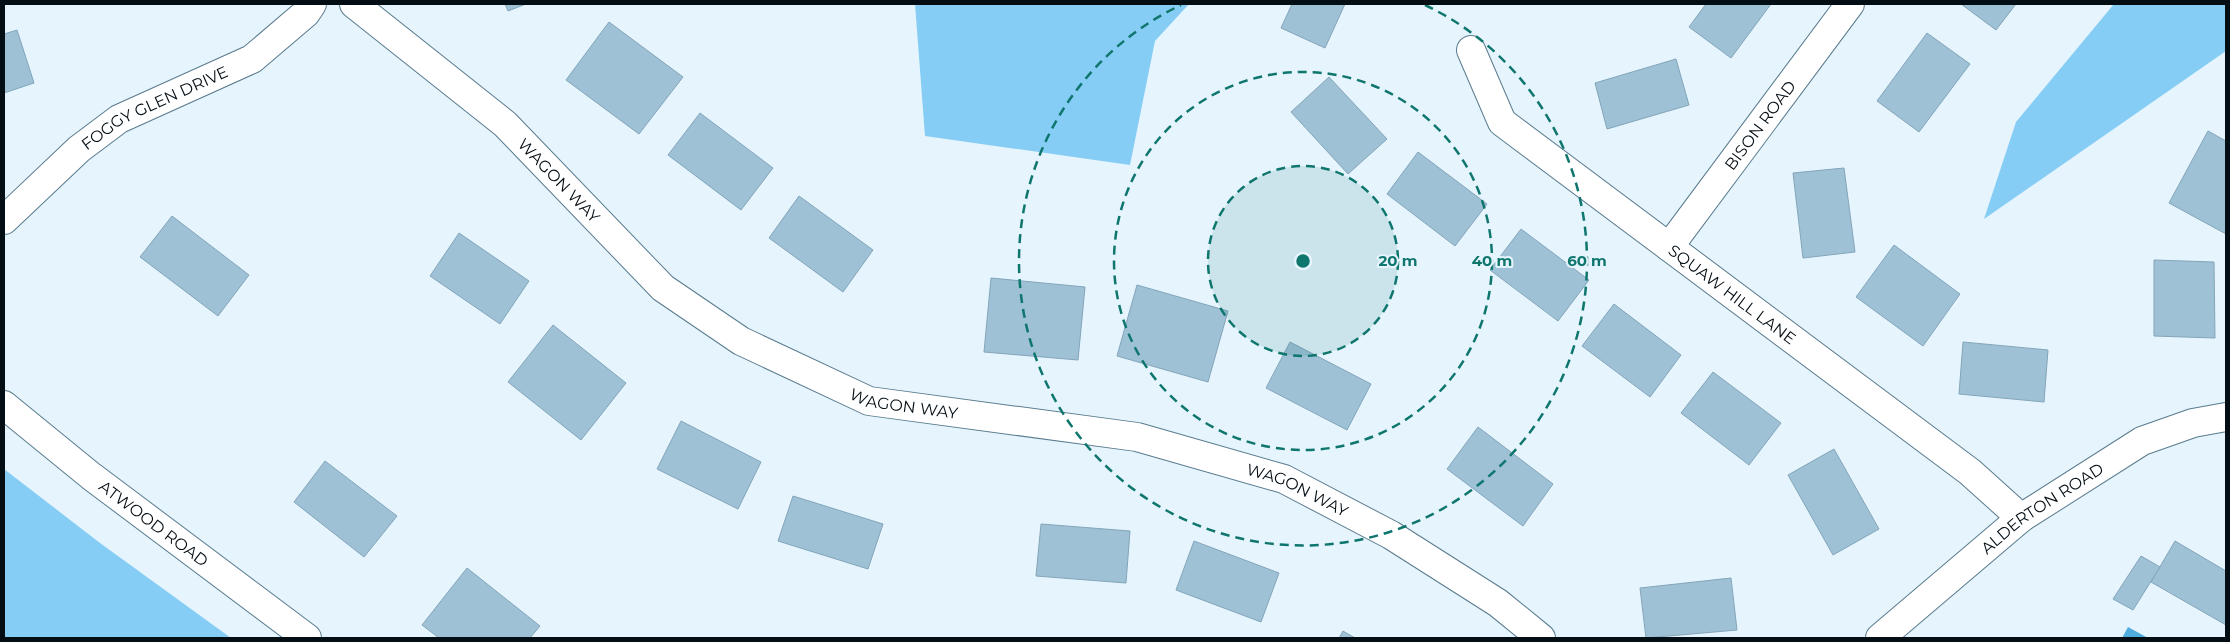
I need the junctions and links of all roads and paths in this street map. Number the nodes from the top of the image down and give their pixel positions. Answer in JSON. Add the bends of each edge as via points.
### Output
{"nodes":[{"id":1,"x":312,"y":4,"type":"edge"},
{"id":2,"x":354,"y":4,"type":"edge"},
{"id":3,"x":1850,"y":4,"type":"edge"},
{"id":4,"x":1471,"y":50,"type":"dead end"},
{"id":5,"x":4,"y":220,"type":"edge"},
{"id":6,"x":1669,"y":247,"type":"junction"},
{"id":7,"x":4,"y":405,"type":"edge"},
{"id":8,"x":2226,"y":417,"type":"edge"},
{"id":9,"x":2020,"y":518,"type":"junction"},
{"id":10,"x":308,"y":638,"type":"edge"},
{"id":11,"x":1541,"y":638,"type":"edge"},
{"id":12,"x":1880,"y":638,"type":"edge"}],
"edges":[{"from":1,"to":5,"type":"street","name":"FOGGY GLEN DRIVE","via":[[306,13],[252,59],[119,119],[79,149]]},
{"from":2,"to":11,"type":"street","name":"WAGON WAY","via":[[505,124],[663,288],[740,341],[869,401],[1137,437],[1284,479],[1392,535],[1498,603]]},
{"from":3,"to":6,"type":"street","name":"BISON ROAD"},
{"from":4,"to":6,"type":"street","name":"SQUAW HILL LANE","via":[[1502,122]]},
{"from":6,"to":9,"type":"street","name":"SQUAW HILL LANE","via":[[1970,472]]},
{"from":7,"to":10,"type":"street","name":"ATWOOD ROAD","via":[[92,476]]},
{"from":8,"to":9,"type":"street","name":"ALDERTON ROAD","via":[[2193,423],[2142,441]]},
{"from":9,"to":12,"type":"street","name":"ALDERTON ROAD"}]}
